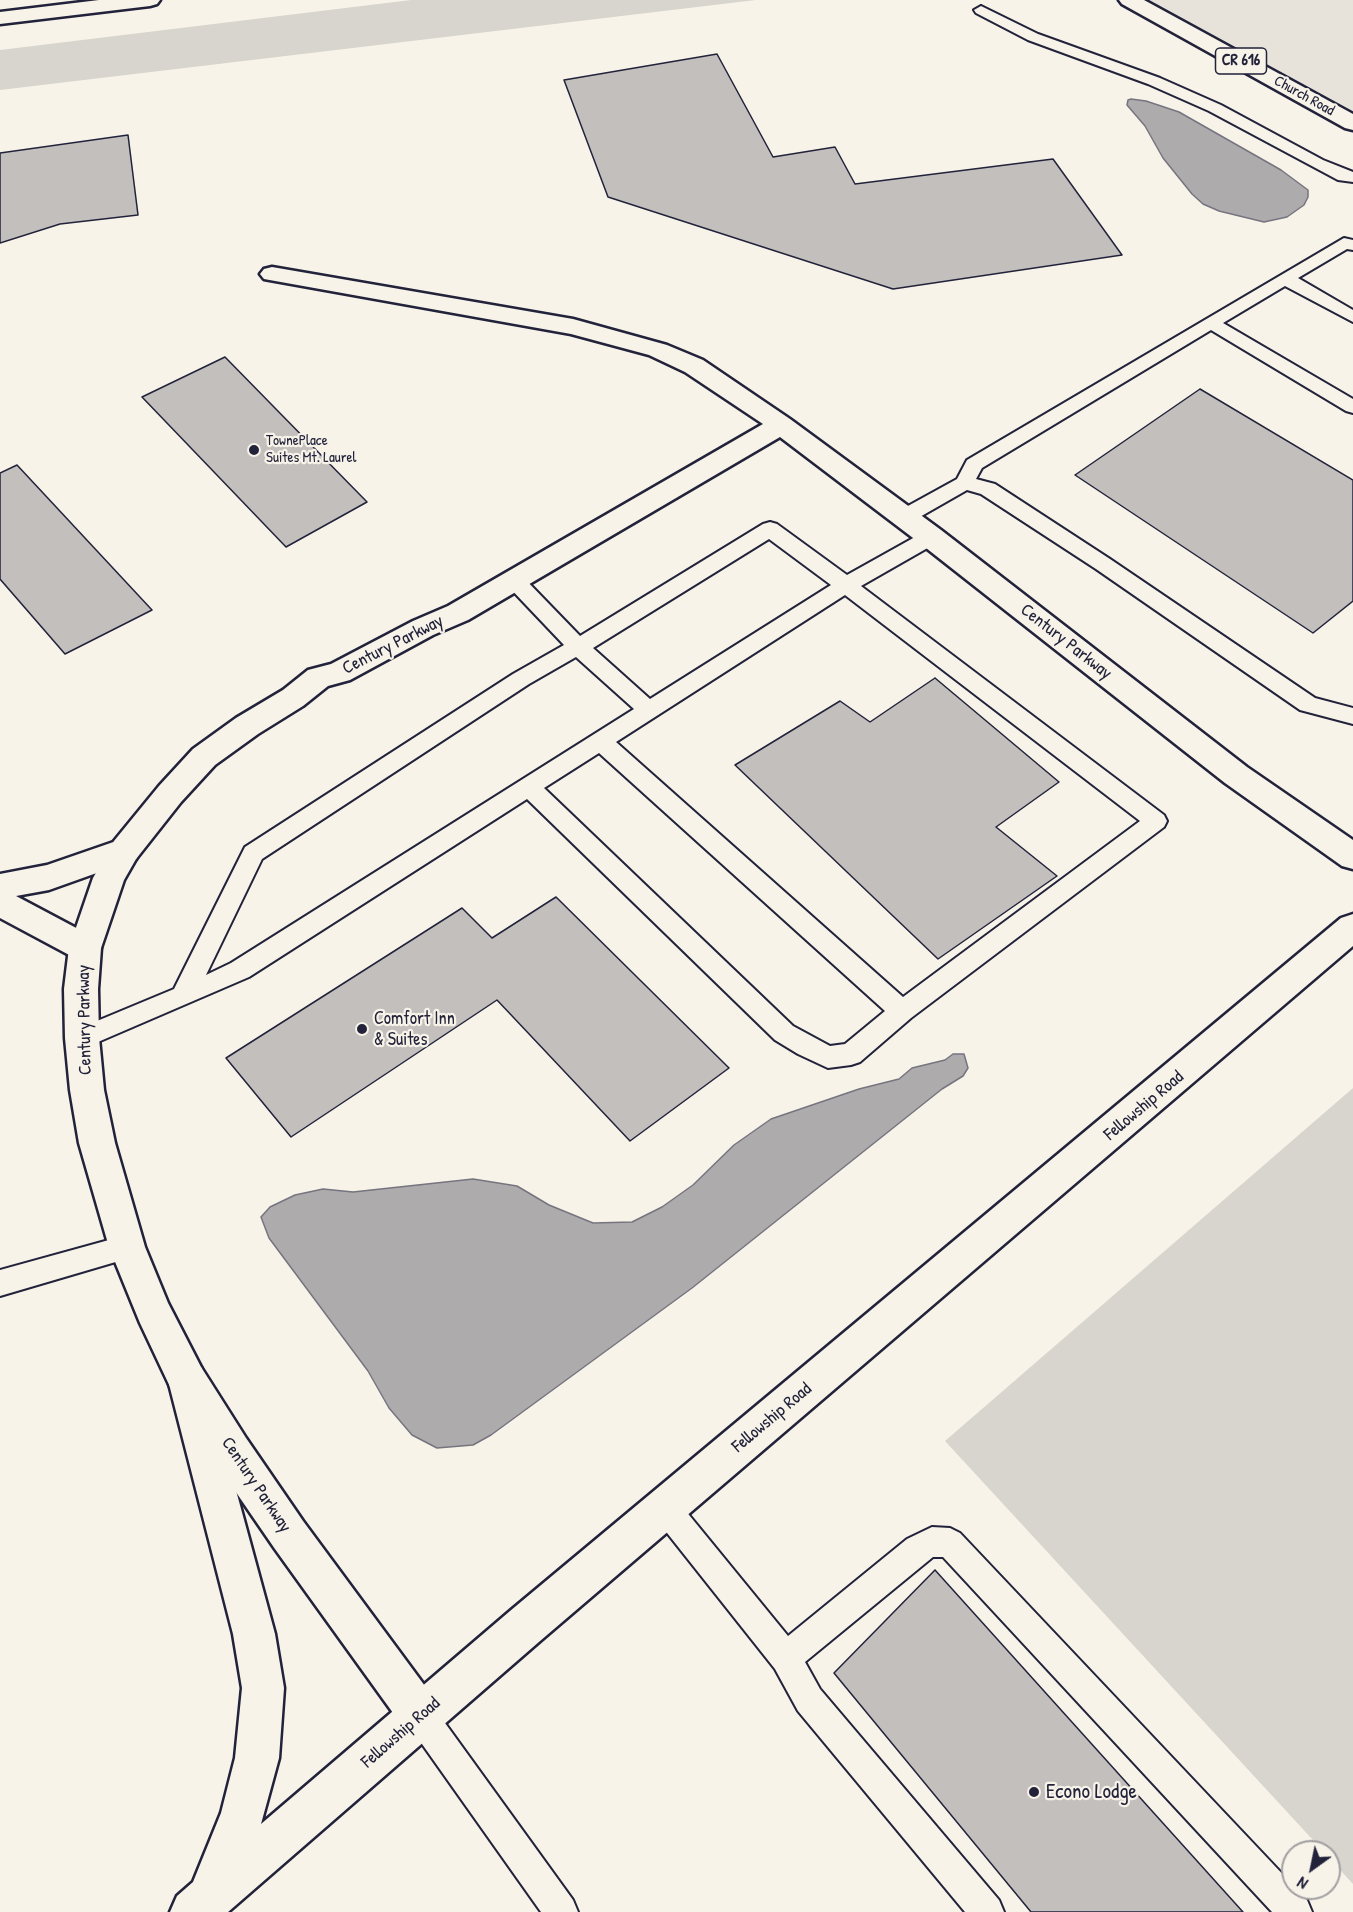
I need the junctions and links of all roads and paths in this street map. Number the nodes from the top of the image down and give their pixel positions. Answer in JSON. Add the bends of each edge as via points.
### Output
{"nodes":[{"id":1,"x":150,"y":0,"type":"edge"},
{"id":2,"x":1129,"y":0,"type":"edge"},
{"id":3,"x":981,"y":10,"type":"dead end"},
{"id":4,"x":0,"y":18,"type":"edge"},
{"id":5,"x":1353,"y":123,"type":"edge"},
{"id":6,"x":1353,"y":177,"type":"edge"},
{"id":7,"x":1353,"y":245,"type":"edge"},
{"id":8,"x":272,"y":274,"type":"dead end"},
{"id":9,"x":1285,"y":278,"type":"junction"},
{"id":10,"x":1353,"y":317,"type":"edge"},
{"id":11,"x":1211,"y":323,"type":"junction"},
{"id":12,"x":1353,"y":407,"type":"edge"},
{"id":13,"x":781,"y":425,"type":"junction"},
{"id":14,"x":965,"y":483,"type":"junction"},
{"id":15,"x":904,"y":517,"type":"junction"},
{"id":16,"x":931,"y":537,"type":"junction"},
{"id":17,"x":514,"y":580,"type":"junction"},
{"id":18,"x":846,"y":585,"type":"junction"},
{"id":19,"x":578,"y":647,"type":"junction"},
{"id":20,"x":649,"y":710,"type":"junction"},
{"id":21,"x":1353,"y":716,"type":"edge"},
{"id":22,"x":600,"y":741,"type":"junction"},
{"id":23,"x":528,"y":786,"type":"junction"},
{"id":24,"x":125,"y":850,"type":"junction"},
{"id":25,"x":1353,"y":857,"type":"edge"},
{"id":26,"x":0,"y":886,"type":"edge"},
{"id":27,"x":0,"y":903,"type":"edge"},
{"id":28,"x":1353,"y":927,"type":"edge"},
{"id":29,"x":85,"y":948,"type":"junction"},
{"id":30,"x":183,"y":996,"type":"junction"},
{"id":31,"x":902,"y":1011,"type":"junction"},
{"id":32,"x":82,"y":1038,"type":"junction"},
{"id":33,"x":127,"y":1247,"type":"junction"},
{"id":34,"x":0,"y":1283,"type":"edge"},
{"id":35,"x":187,"y":1380,"type":"junction"},
{"id":36,"x":666,"y":1509,"type":"junction"},
{"id":37,"x":786,"y":1658,"type":"junction"},
{"id":38,"x":421,"y":1716,"type":"junction"},
{"id":39,"x":201,"y":1905,"type":"edge"},
{"id":40,"x":561,"y":1912,"type":"edge"},
{"id":41,"x":987,"y":1912,"type":"edge"},
{"id":42,"x":1295,"y":1912,"type":"edge"}],
"edges":[{"from":1,"to":4,"type":"main road"},
{"from":2,"to":5,"type":"main road","name":"Church Road","number":"CR 616"},
{"from":3,"to":6,"type":"lane","via":[[1033,37],[1215,108],[1317,163]]},
{"from":7,"to":9,"type":"lane","via":[[1344,243]]},
{"from":8,"to":13,"type":"main road","name":"Century Parkway","via":[[528,317],[617,337],[694,366]]},
{"from":9,"to":10,"type":"lane"},
{"from":9,"to":11,"type":"lane"},
{"from":11,"to":12,"type":"lane"},
{"from":11,"to":14,"type":"lane","via":[[974,464]]},
{"from":13,"to":15,"type":"main road","name":"Century Parkway"},
{"from":13,"to":17,"type":"main road","name":"Century Parkway"},
{"from":14,"to":15,"type":"lane"},
{"from":14,"to":21,"type":"lane","via":[[988,489],[1308,704]]},
{"from":15,"to":16,"type":"main road","name":"Century Parkway"},
{"from":16,"to":18,"type":"lane"},
{"from":16,"to":25,"type":"main road","name":"Century Parkway","via":[[1236,775]]},
{"from":17,"to":19,"type":"lane"},
{"from":17,"to":24,"type":"main road","name":"Century Parkway","via":[[340,672],[318,678],[247,726],[204,757]]},
{"from":18,"to":19,"type":"lane","via":[[770,529]]},
{"from":18,"to":20,"type":"lane"},
{"from":18,"to":31,"type":"lane","via":[[1156,821]]},
{"from":19,"to":20,"type":"lane"},
{"from":19,"to":30,"type":"lane","via":[[521,679],[253,853]]},
{"from":20,"to":22,"type":"lane"},
{"from":22,"to":23,"type":"lane"},
{"from":22,"to":31,"type":"lane"},
{"from":23,"to":30,"type":"lane","via":[[240,970]]},
{"from":23,"to":31,"type":"lane","via":[[784,1033],[807,1047],[828,1057],[851,1054]]},
{"from":24,"to":26,"type":"main road","via":[[50,877]]},
{"from":24,"to":29,"type":"main road","name":"Century Parkway","via":[[110,878]]},
{"from":27,"to":29,"type":"main road"},
{"from":28,"to":36,"type":"main road","name":"Fellowship Road"},
{"from":29,"to":32,"type":"main road","name":"Century Parkway"},
{"from":30,"to":32,"type":"lane"},
{"from":32,"to":33,"type":"main road","name":"Century Parkway","via":[[97,1143]]},
{"from":33,"to":34,"type":"lane"},
{"from":33,"to":35,"type":"main road","name":"Century Parkway"},
{"from":35,"to":38,"type":"main road","name":"Century Parkway","via":[[289,1535]]},
{"from":35,"to":39,"type":"main road","via":[[254,1634],[263,1688],[257,1758],[243,1814]]},
{"from":36,"to":37,"type":"lane"},
{"from":36,"to":38,"type":"main road","name":"Fellowship Road"},
{"from":37,"to":41,"type":"lane","via":[[809,1700]]},
{"from":37,"to":42,"type":"lane","via":[[917,1549],[932,1542],[950,1543]]},
{"from":38,"to":39,"type":"main road","name":"Fellowship Road"},
{"from":38,"to":40,"type":"lane"}]}
